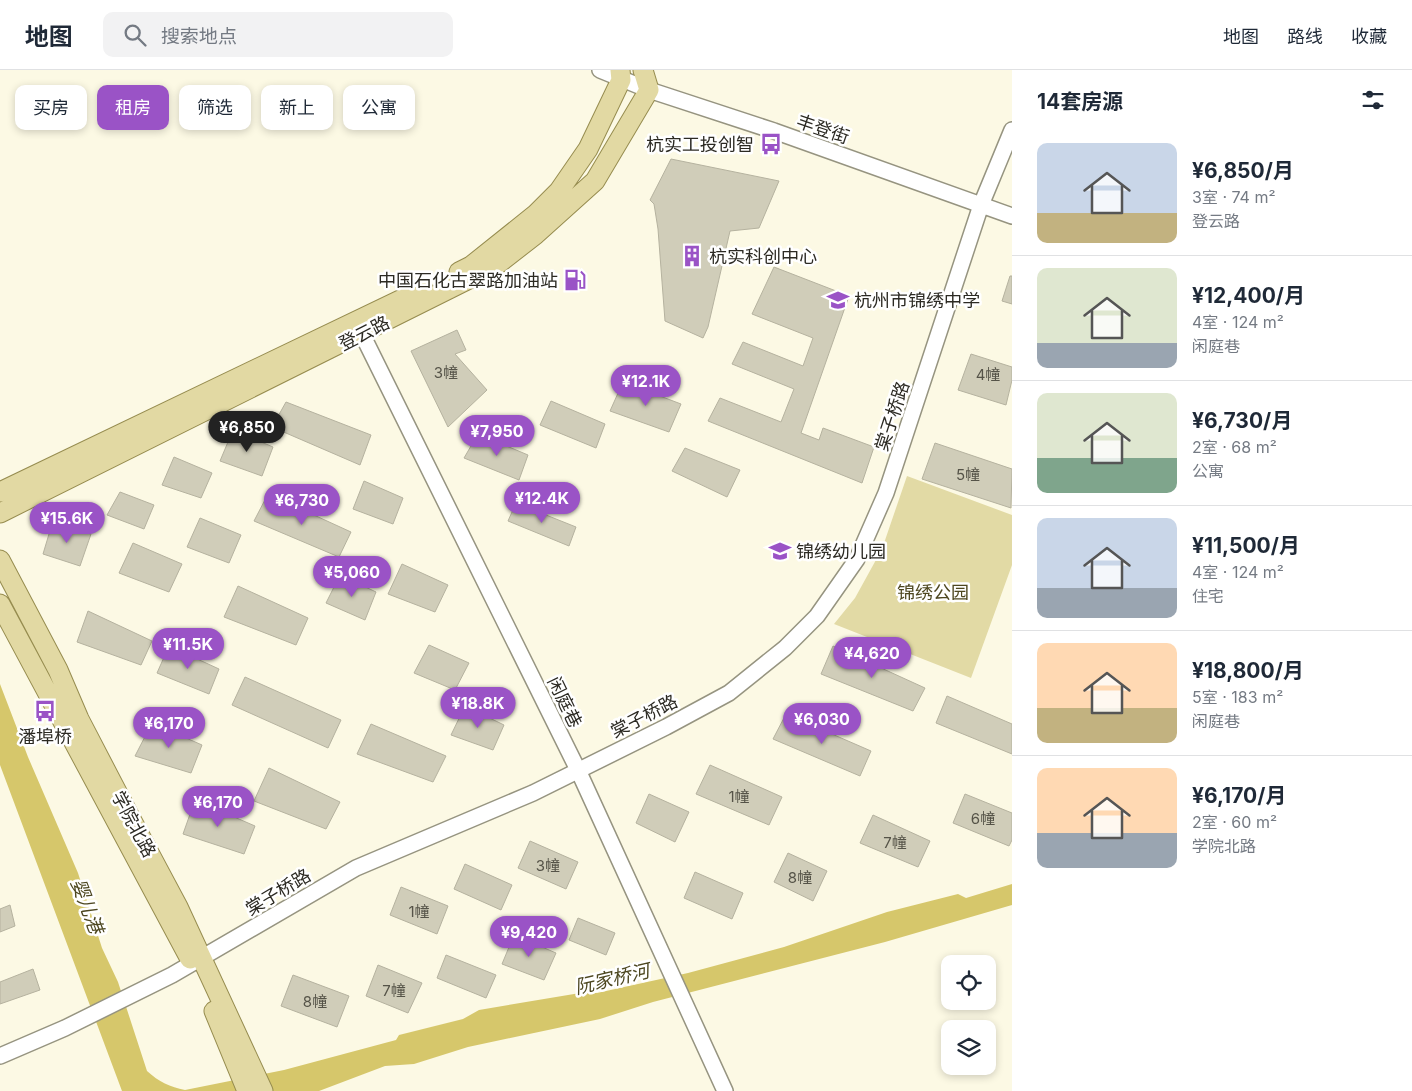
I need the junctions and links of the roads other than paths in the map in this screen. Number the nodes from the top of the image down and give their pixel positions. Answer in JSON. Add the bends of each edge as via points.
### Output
{"nodes":[{"id":1,"x":600,"y":70,"type":"edge"},
{"id":2,"x":643,"y":70,"type":"edge"},
{"id":3,"x":621,"y":75,"type":"edge"},
{"id":4,"x":649,"y":90,"type":"junction"},
{"id":5,"x":1012,"y":130,"type":"edge"},
{"id":6,"x":982,"y":205,"type":"junction"},
{"id":7,"x":1012,"y":216,"type":"edge"},
{"id":8,"x":362,"y":334,"type":"junction"},
{"id":9,"x":0,"y":492,"type":"edge"},
{"id":10,"x":0,"y":512,"type":"edge"},
{"id":11,"x":0,"y":560,"type":"edge"},
{"id":12,"x":0,"y":604,"type":"edge"},
{"id":13,"x":578,"y":770,"type":"junction"},
{"id":14,"x":197,"y":959,"type":"junction"},
{"id":15,"x":0,"y":1056,"type":"edge"},
{"id":16,"x":241,"y":1057,"type":"junction"},
{"id":17,"x":247,"y":1091,"type":"edge"},
{"id":18,"x":263,"y":1091,"type":"edge"},
{"id":19,"x":725,"y":1091,"type":"edge"}],
"edges":[{"from":1,"to":3,"type":"street","name":"丰登街"},
{"from":2,"to":4,"type":"main road"},
{"from":3,"to":4,"type":"street","name":"丰登街"},
{"from":3,"to":9,"type":"main road","name":"登云路","via":[[588,149],[559,191],[536,214],[471,266]]},
{"from":4,"to":6,"type":"street","name":"丰登街"},
{"from":4,"to":8,"type":"main road","name":"登云路","via":[[595,181],[535,235],[494,266]]},
{"from":5,"to":6,"type":"street","name":"棠子桥路"},
{"from":6,"to":7,"type":"street","name":"丰登街"},
{"from":6,"to":13,"type":"street","name":"棠子桥路","via":[[886,493],[857,559],[817,616],[785,648],[729,692]]},
{"from":8,"to":10,"type":"main road","name":"登云路"},
{"from":8,"to":13,"type":"street","name":"闲庭巷"},
{"from":11,"to":14,"type":"main road","name":"学院北路","via":[[58,670]]},
{"from":12,"to":14,"type":"main road","name":"学院北路"},
{"from":13,"to":14,"type":"street","name":"棠子桥路","via":[[533,794],[356,868],[223,947]]},
{"from":13,"to":19,"type":"street","name":"闲庭巷"},
{"from":14,"to":15,"type":"street","name":"棠子桥路","via":[[130,997]]},
{"from":14,"to":16,"type":"main road","name":"学院北路"},
{"from":16,"to":17,"type":"main road","name":"学院北路"},
{"from":16,"to":18,"type":"main road","name":"学院北路"}]}
